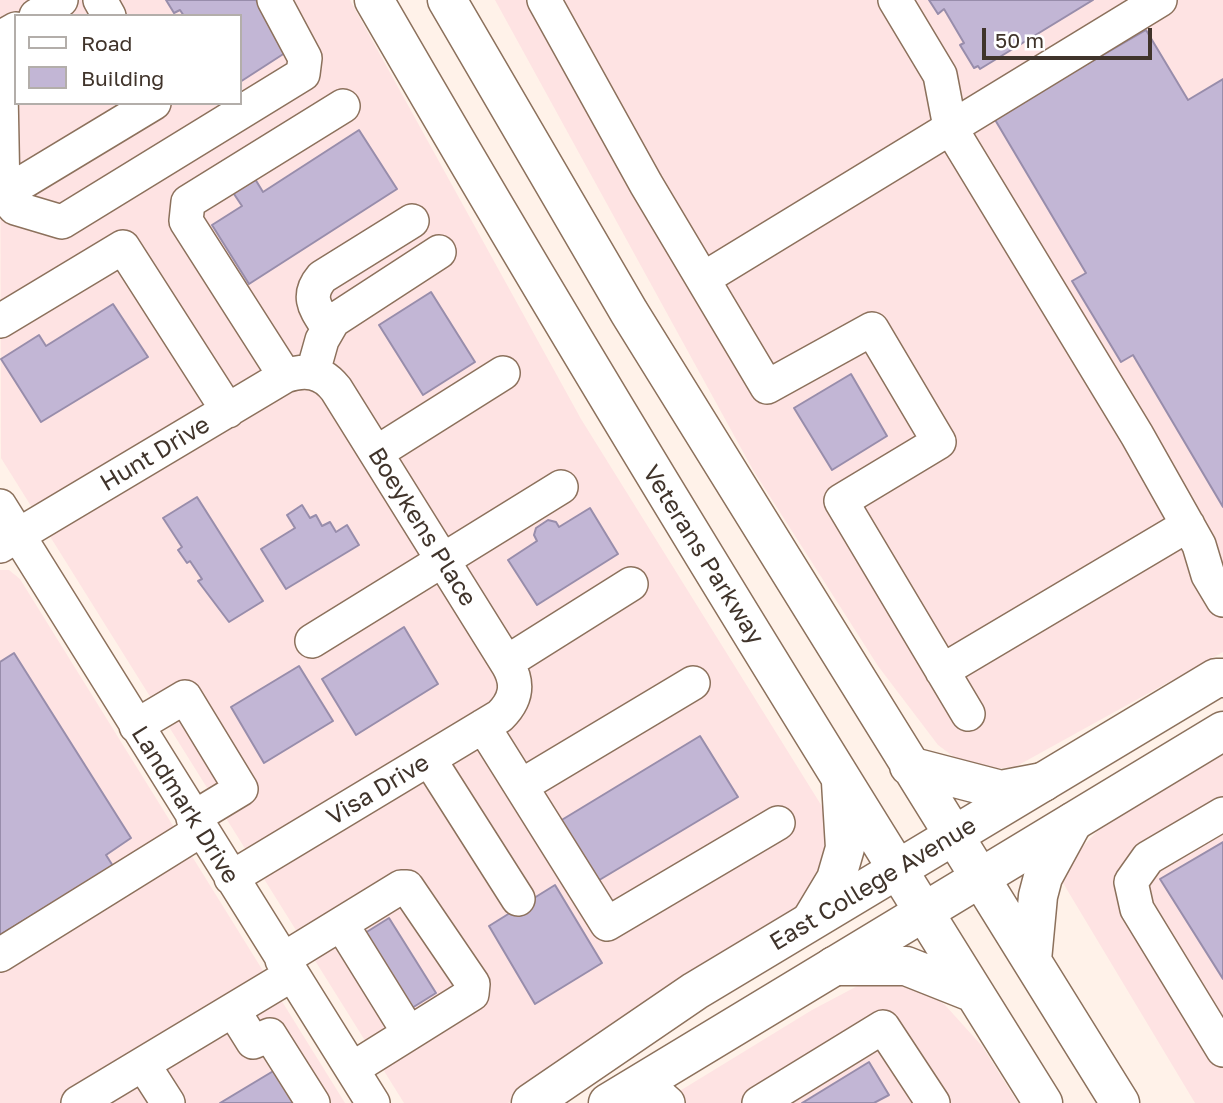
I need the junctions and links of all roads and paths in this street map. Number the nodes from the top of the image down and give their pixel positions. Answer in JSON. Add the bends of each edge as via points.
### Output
{"nodes":[{"id":1,"x":61,"y":0,"type":"edge"},
{"id":2,"x":274,"y":0,"type":"edge"},
{"id":3,"x":374,"y":0,"type":"edge"},
{"id":4,"x":447,"y":0,"type":"edge"},
{"id":5,"x":544,"y":0,"type":"edge"},
{"id":6,"x":895,"y":0,"type":"edge"},
{"id":7,"x":1160,"y":0,"type":"edge"},
{"id":8,"x":39,"y":14,"type":"edge"},
{"id":9,"x":0,"y":38,"type":"edge"},
{"id":10,"x":151,"y":105,"type":"edge"},
{"id":11,"x":343,"y":106,"type":"dead end"},
{"id":12,"x":950,"y":127,"type":"junction"},
{"id":13,"x":2,"y":196,"type":"edge"},
{"id":14,"x":412,"y":221,"type":"dead end"},
{"id":15,"x":439,"y":252,"type":"dead end"},
{"id":16,"x":703,"y":279,"type":"junction"},
{"id":17,"x":0,"y":321,"type":"edge"},
{"id":18,"x":328,"y":328,"type":"junction"},
{"id":19,"x":503,"y":373,"type":"dead end"},
{"id":20,"x":299,"y":374,"type":"junction"},
{"id":21,"x":228,"y":411,"type":"junction"},
{"id":22,"x":376,"y":453,"type":"junction"},
{"id":23,"x":561,"y":487,"type":"dead end"},
{"id":24,"x":0,"y":506,"type":"edge"},
{"id":25,"x":1188,"y":525,"type":"junction"},
{"id":26,"x":9,"y":541,"type":"edge"},
{"id":27,"x":443,"y":560,"type":"junction"},
{"id":28,"x":631,"y":584,"type":"dead end"},
{"id":29,"x":1223,"y":600,"type":"edge"},
{"id":30,"x":312,"y":641,"type":"dead end"},
{"id":31,"x":942,"y":671,"type":"junction"},
{"id":32,"x":511,"y":677,"type":"junction"},
{"id":33,"x":1223,"y":678,"type":"edge"},
{"id":34,"x":693,"y":684,"type":"dead end"},
{"id":35,"x":968,"y":714,"type":"dead end"},
{"id":36,"x":136,"y":726,"type":"junction"},
{"id":37,"x":483,"y":726,"type":"junction"},
{"id":38,"x":1223,"y":731,"type":"edge"},
{"id":39,"x":429,"y":759,"type":"junction"},
{"id":40,"x":909,"y":766,"type":"junction"},
{"id":41,"x":840,"y":776,"type":"junction"},
{"id":42,"x":1043,"y":782,"type":"junction"},
{"id":43,"x":521,"y":786,"type":"junction"},
{"id":44,"x":1223,"y":814,"type":"edge"},
{"id":45,"x":1073,"y":822,"type":"junction"},
{"id":46,"x":778,"y":823,"type":"dead end"},
{"id":47,"x":197,"y":824,"type":"junction"},
{"id":48,"x":953,"y":835,"type":"junction"},
{"id":49,"x":897,"y":868,"type":"junction"},
{"id":50,"x":231,"y":878,"type":"junction"},
{"id":51,"x":981,"y":879,"type":"junction"},
{"id":52,"x":518,"y":899,"type":"dead end"},
{"id":53,"x":925,"y":913,"type":"junction"},
{"id":54,"x":812,"y":919,"type":"junction"},
{"id":55,"x":342,"y":925,"type":"junction"},
{"id":56,"x":0,"y":955,"type":"edge"},
{"id":57,"x":1032,"y":960,"type":"junction"},
{"id":58,"x":834,"y":966,"type":"junction"},
{"id":59,"x":287,"y":968,"type":"junction"},
{"id":60,"x":974,"y":993,"type":"junction"},
{"id":61,"x":233,"y":1010,"type":"junction"},
{"id":62,"x":409,"y":1033,"type":"junction"},
{"id":63,"x":1223,"y":1050,"type":"edge"},
{"id":64,"x":143,"y":1064,"type":"junction"},
{"id":65,"x":352,"y":1069,"type":"junction"},
{"id":66,"x":906,"y":1096,"type":"edge"},
{"id":67,"x":618,"y":1098,"type":"edge"},
{"id":68,"x":88,"y":1100,"type":"edge"},
{"id":69,"x":167,"y":1103,"type":"edge"},
{"id":70,"x":313,"y":1103,"type":"edge"},
{"id":71,"x":373,"y":1103,"type":"edge"},
{"id":72,"x":531,"y":1103,"type":"edge"},
{"id":73,"x":668,"y":1103,"type":"edge"},
{"id":74,"x":759,"y":1103,"type":"edge"},
{"id":75,"x":794,"y":1103,"type":"edge"},
{"id":76,"x":933,"y":1103,"type":"edge"},
{"id":77,"x":1043,"y":1103,"type":"edge"},
{"id":78,"x":1120,"y":1103,"type":"edge"}],
"edges":[{"from":1,"to":8,"type":"street"},
{"from":2,"to":13,"type":"street","via":[[305,58],[303,74],[62,222],[15,208]]},
{"from":3,"to":41,"type":"main road","name":"Veterans Parkway","via":[[525,262]]},
{"from":4,"to":40,"type":"main road","via":[[629,312]]},
{"from":5,"to":16,"type":"street"},
{"from":6,"to":12,"type":"street","via":[[940,75]]},
{"from":7,"to":12,"type":"street"},
{"from":9,"to":13,"type":"street"},
{"from":10,"to":13,"type":"street"},
{"from":11,"to":20,"type":"street","name":"Boeykens Place","via":[[188,202],[186,221]]},
{"from":12,"to":16,"type":"street"},
{"from":12,"to":25,"type":"street"},
{"from":14,"to":18,"type":"street","via":[[314,286],[313,303]]},
{"from":15,"to":18,"type":"street","via":[[346,310]]},
{"from":16,"to":31,"type":"street","via":[[768,387],[872,329],[879,340],[939,442],[842,501]]},
{"from":17,"to":21,"type":"street","via":[[123,247]]},
{"from":18,"to":20,"type":"street"},
{"from":19,"to":22,"type":"street"},
{"from":20,"to":21,"type":"street","name":"Hunt Drive"},
{"from":20,"to":22,"type":"street","name":"Boeykens Place","via":[[332,384]]},
{"from":21,"to":26,"type":"street","name":"Hunt Drive"},
{"from":22,"to":27,"type":"street","name":"Boeykens Place"},
{"from":23,"to":27,"type":"street"},
{"from":24,"to":26,"type":"street","name":"Landmark Drive"},
{"from":25,"to":29,"type":"street"},
{"from":25,"to":31,"type":"street"},
{"from":26,"to":36,"type":"street","name":"Landmark Drive"},
{"from":27,"to":30,"type":"street"},
{"from":27,"to":32,"type":"street","name":"Boeykens Place"},
{"from":28,"to":32,"type":"street","name":"Visa Drive"},
{"from":31,"to":35,"type":"street"},
{"from":32,"to":37,"type":"street","name":"Visa Drive","via":[[508,708]]},
{"from":33,"to":42,"type":"main road","name":"East College Avenue","via":[[1216,678]]},
{"from":34,"to":43,"type":"street"},
{"from":36,"to":47,"type":"street","name":"Landmark Drive"},
{"from":36,"to":47,"type":"street","via":[[185,697],[241,789]]},
{"from":37,"to":39,"type":"street","name":"Visa Drive"},
{"from":37,"to":43,"type":"street"},
{"from":38,"to":45,"type":"main road","name":"East College Avenue"},
{"from":39,"to":50,"type":"street","name":"Visa Drive"},
{"from":39,"to":52,"type":"street"},
{"from":40,"to":42,"type":"main road","via":[[1002,790]]},
{"from":40,"to":48,"type":"main road"},
{"from":41,"to":49,"type":"main road","name":"Veterans Parkway"},
{"from":41,"to":54,"type":"main road","via":[[845,849],[836,879]]},
{"from":42,"to":48,"type":"main road","name":"East College Avenue"},
{"from":43,"to":46,"type":"street","via":[[607,924]]},
{"from":44,"to":63,"type":"street","via":[[1148,858],[1132,882],[1137,909]]},
{"from":45,"to":51,"type":"main road","name":"East College Avenue"},
{"from":45,"to":57,"type":"main road","via":[[1043,877]]},
{"from":47,"to":50,"type":"street","name":"Landmark Drive"},
{"from":47,"to":56,"type":"street"},
{"from":48,"to":49,"type":"main road","name":"East College Avenue"},
{"from":48,"to":51,"type":"main road"},
{"from":49,"to":53,"type":"main road","name":"Veterans Parkway"},
{"from":49,"to":54,"type":"main road","name":"East College Avenue"},
{"from":50,"to":59,"type":"street","name":"Landmark Drive"},
{"from":51,"to":53,"type":"main road","name":"East College Avenue"},
{"from":51,"to":57,"type":"main road"},
{"from":53,"to":58,"type":"main road","name":"East College Avenue"},
{"from":53,"to":60,"type":"main road","name":"Veterans Parkway"},
{"from":54,"to":72,"type":"main road","name":"East College Avenue","via":[[695,991]]},
{"from":55,"to":59,"type":"street"},
{"from":55,"to":62,"type":"street"},
{"from":55,"to":62,"type":"street","via":[[407,887],[473,984],[472,994]]},
{"from":57,"to":78,"type":"main road"},
{"from":58,"to":60,"type":"main road","via":[[906,965]]},
{"from":58,"to":67,"type":"main road","name":"East College Avenue"},
{"from":59,"to":61,"type":"street"},
{"from":59,"to":65,"type":"street","name":"Landmark Drive"},
{"from":60,"to":77,"type":"main road","name":"Veterans Parkway"},
{"from":61,"to":64,"type":"street"},
{"from":61,"to":70,"type":"street","via":[[253,1042],[270,1035]]},
{"from":62,"to":65,"type":"street"},
{"from":64,"to":68,"type":"street"},
{"from":64,"to":69,"type":"street"},
{"from":65,"to":71,"type":"street","name":"Landmark Drive"},
{"from":66,"to":75,"type":"street","via":[[890,1064],[876,1055]]},
{"from":67,"to":73,"type":"street","via":[[660,1096]]},
{"from":74,"to":76,"type":"street","via":[[883,1027]]}]}
